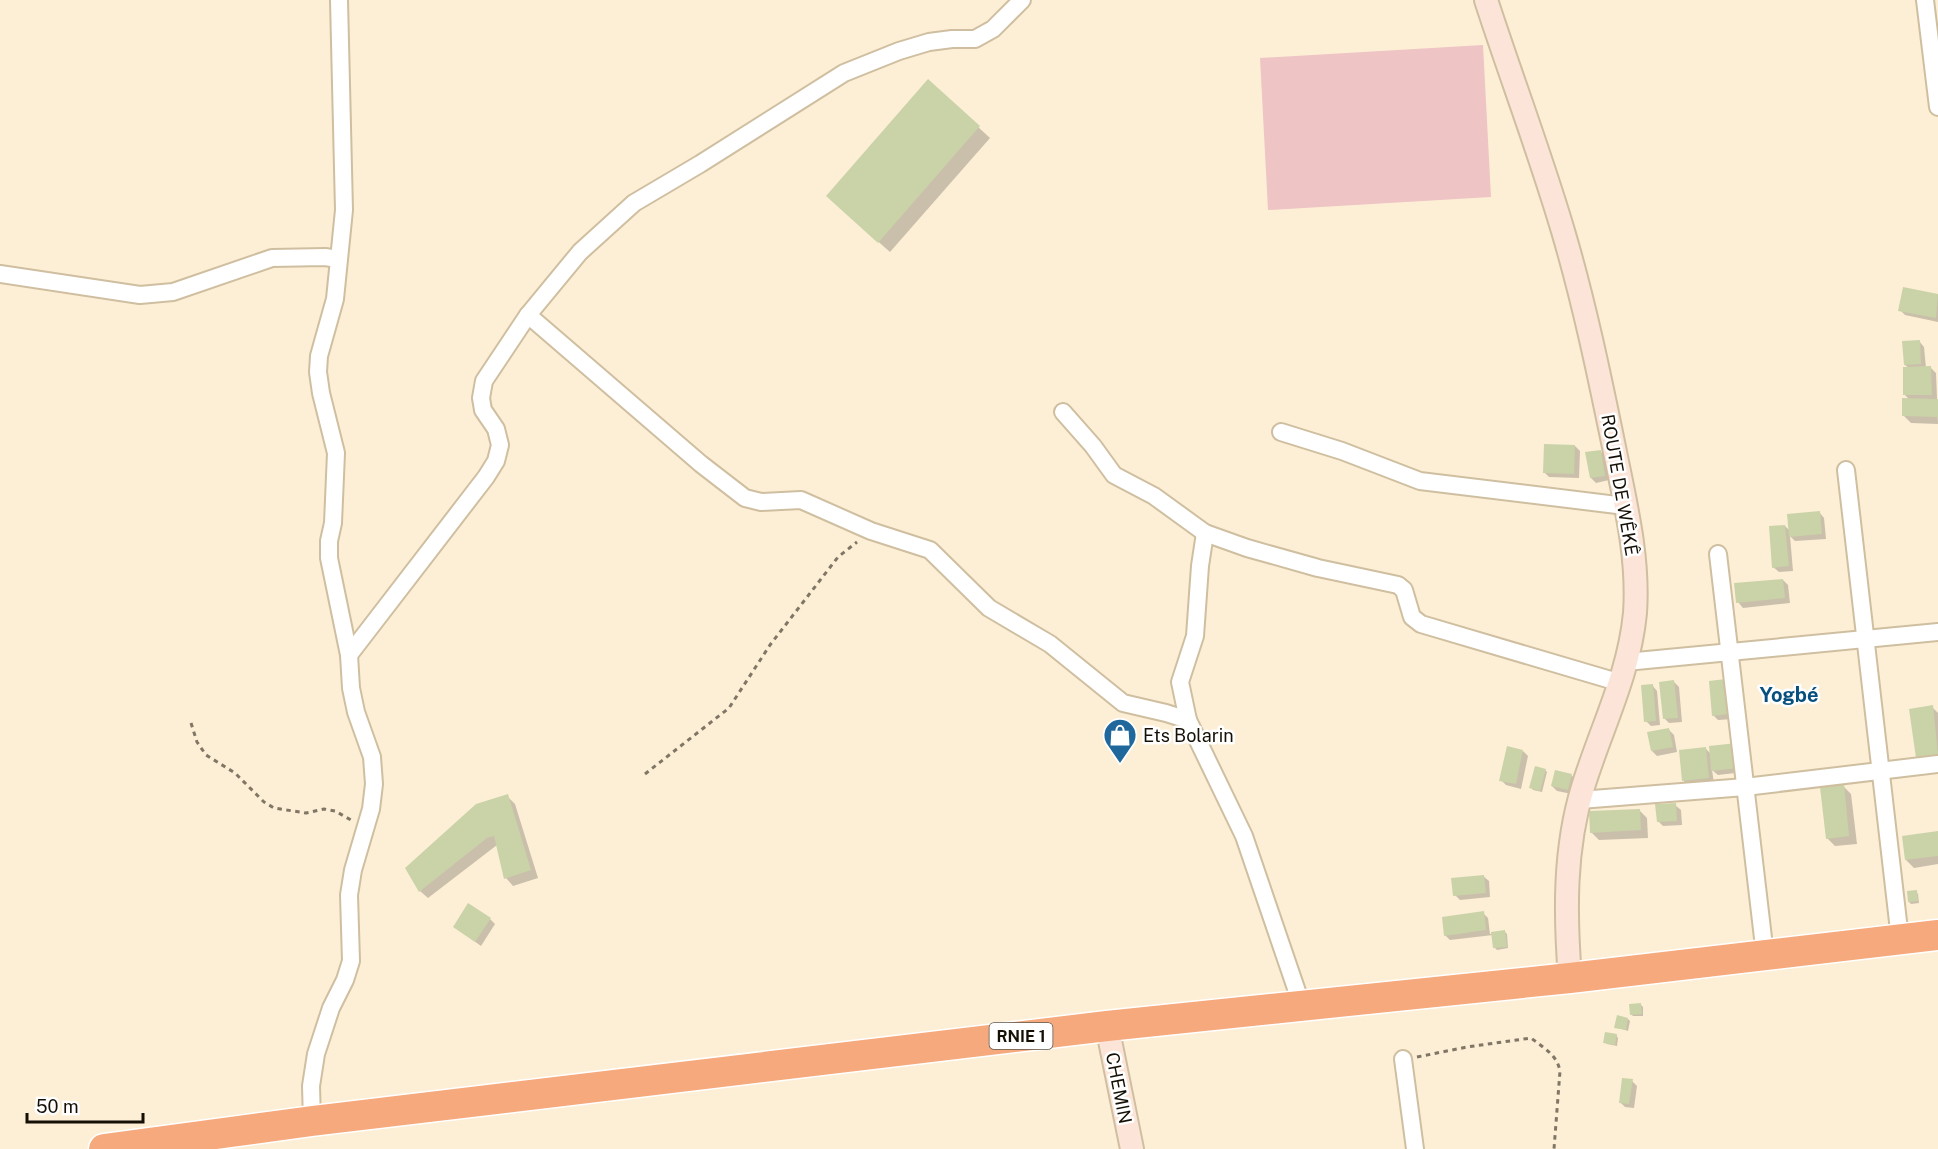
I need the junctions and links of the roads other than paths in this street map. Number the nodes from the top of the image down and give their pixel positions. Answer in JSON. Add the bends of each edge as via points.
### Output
{"nodes":[{"id":1,"x":339,"y":0,"type":"edge"},
{"id":2,"x":1022,"y":0,"type":"edge"},
{"id":3,"x":1486,"y":0,"type":"edge"},
{"id":4,"x":1926,"y":0,"type":"edge"},
{"id":5,"x":1938,"y":107,"type":"edge"},
{"id":6,"x":338,"y":259,"type":"junction"},
{"id":7,"x":0,"y":274,"type":"edge"},
{"id":8,"x":528,"y":315,"type":"junction"},
{"id":9,"x":1063,"y":412,"type":"dead end"},
{"id":10,"x":1281,"y":432,"type":"dead end"},
{"id":11,"x":1846,"y":470,"type":"dead end"},
{"id":12,"x":1625,"y":506,"type":"junction"},
{"id":13,"x":1205,"y":533,"type":"junction"},
{"id":14,"x":1718,"y":554,"type":"dead end"},
{"id":15,"x":1938,"y":632,"type":"edge"},
{"id":16,"x":1865,"y":639,"type":"junction"},
{"id":17,"x":1729,"y":652,"type":"junction"},
{"id":18,"x":349,"y":655,"type":"junction"},
{"id":19,"x":1624,"y":673,"type":"junction"},
{"id":20,"x":1188,"y":720,"type":"junction"},
{"id":21,"x":1938,"y":764,"type":"edge"},
{"id":22,"x":1881,"y":771,"type":"junction"},
{"id":23,"x":1745,"y":787,"type":"junction"},
{"id":24,"x":1580,"y":800,"type":"junction"},
{"id":25,"x":1938,"y":935,"type":"edge"},
{"id":26,"x":1900,"y":939,"type":"junction"},
{"id":27,"x":1765,"y":955,"type":"junction"},
{"id":28,"x":1570,"y":978,"type":"junction"},
{"id":29,"x":1302,"y":1006,"type":"junction"},
{"id":30,"x":1107,"y":1026,"type":"junction"},
{"id":31,"x":1403,"y":1059,"type":"road end"},
{"id":32,"x":312,"y":1121,"type":"junction"},
{"id":33,"x":104,"y":1149,"type":"edge"},
{"id":34,"x":1132,"y":1149,"type":"edge"},
{"id":35,"x":1415,"y":1149,"type":"edge"}],
"edges":[{"from":1,"to":6,"type":"street","via":[[344,210]]},
{"from":2,"to":8,"type":"street","via":[[993,29],[975,39],[929,42],[844,73],[634,202],[580,252]]},
{"from":3,"to":12,"type":"street","name":"ROUTE DE WÊKÊ","via":[[1569,252],[1593,342]]},
{"from":4,"to":5,"type":"street"},
{"from":6,"to":7,"type":"street","via":[[261,260],[173,292],[140,295]]},
{"from":6,"to":18,"type":"street","via":[[335,299],[318,372],[336,453],[329,558]]},
{"from":8,"to":18,"type":"street","via":[[484,381],[483,410],[496,429],[500,445],[496,460]]},
{"from":8,"to":20,"type":"street","via":[[700,464],[746,498],[761,502],[801,500],[871,531],[930,550],[988,608],[1050,644],[1123,703]]},
{"from":9,"to":13,"type":"street","via":[[1114,475],[1154,496]]},
{"from":10,"to":12,"type":"street","via":[[1420,481]]},
{"from":11,"to":16,"type":"street"},
{"from":12,"to":19,"type":"street","name":"ROUTE DE WÊKÊ","via":[[1632,540],[1635,612]]},
{"from":13,"to":19,"type":"street","via":[[1318,568],[1398,585],[1404,590],[1412,617],[1420,624]]},
{"from":13,"to":20,"type":"street","via":[[1195,636],[1180,682]]},
{"from":14,"to":17,"type":"street"},
{"from":15,"to":16,"type":"street"},
{"from":16,"to":17,"type":"street"},
{"from":16,"to":22,"type":"street"},
{"from":17,"to":19,"type":"street"},
{"from":17,"to":23,"type":"street"},
{"from":18,"to":32,"type":"street","via":[[356,712],[372,757],[373,792],[349,895],[351,961],[316,1054],[311,1086]]},
{"from":19,"to":24,"type":"street","name":"ROUTE DE WÊKÊ"},
{"from":20,"to":29,"type":"street","via":[[1244,836]]},
{"from":21,"to":22,"type":"street"},
{"from":22,"to":23,"type":"street"},
{"from":22,"to":26,"type":"street"},
{"from":23,"to":24,"type":"street"},
{"from":23,"to":27,"type":"street"},
{"from":24,"to":28,"type":"street","name":"ROUTE DE WÊKÊ","via":[[1567,886]]},
{"from":25,"to":26,"type":"highway","number":"RNIE 1"},
{"from":26,"to":27,"type":"highway","number":"RNIE 1"},
{"from":27,"to":28,"type":"highway","number":"RNIE 1"},
{"from":28,"to":29,"type":"highway","number":"RNIE 1"},
{"from":29,"to":30,"type":"highway","number":"RNIE 1"},
{"from":30,"to":32,"type":"highway","number":"RNIE 1"},
{"from":30,"to":34,"type":"street","name":"CHEMIN"},
{"from":31,"to":35,"type":"street"},
{"from":32,"to":33,"type":"highway","number":"RNIE 1"}]}
